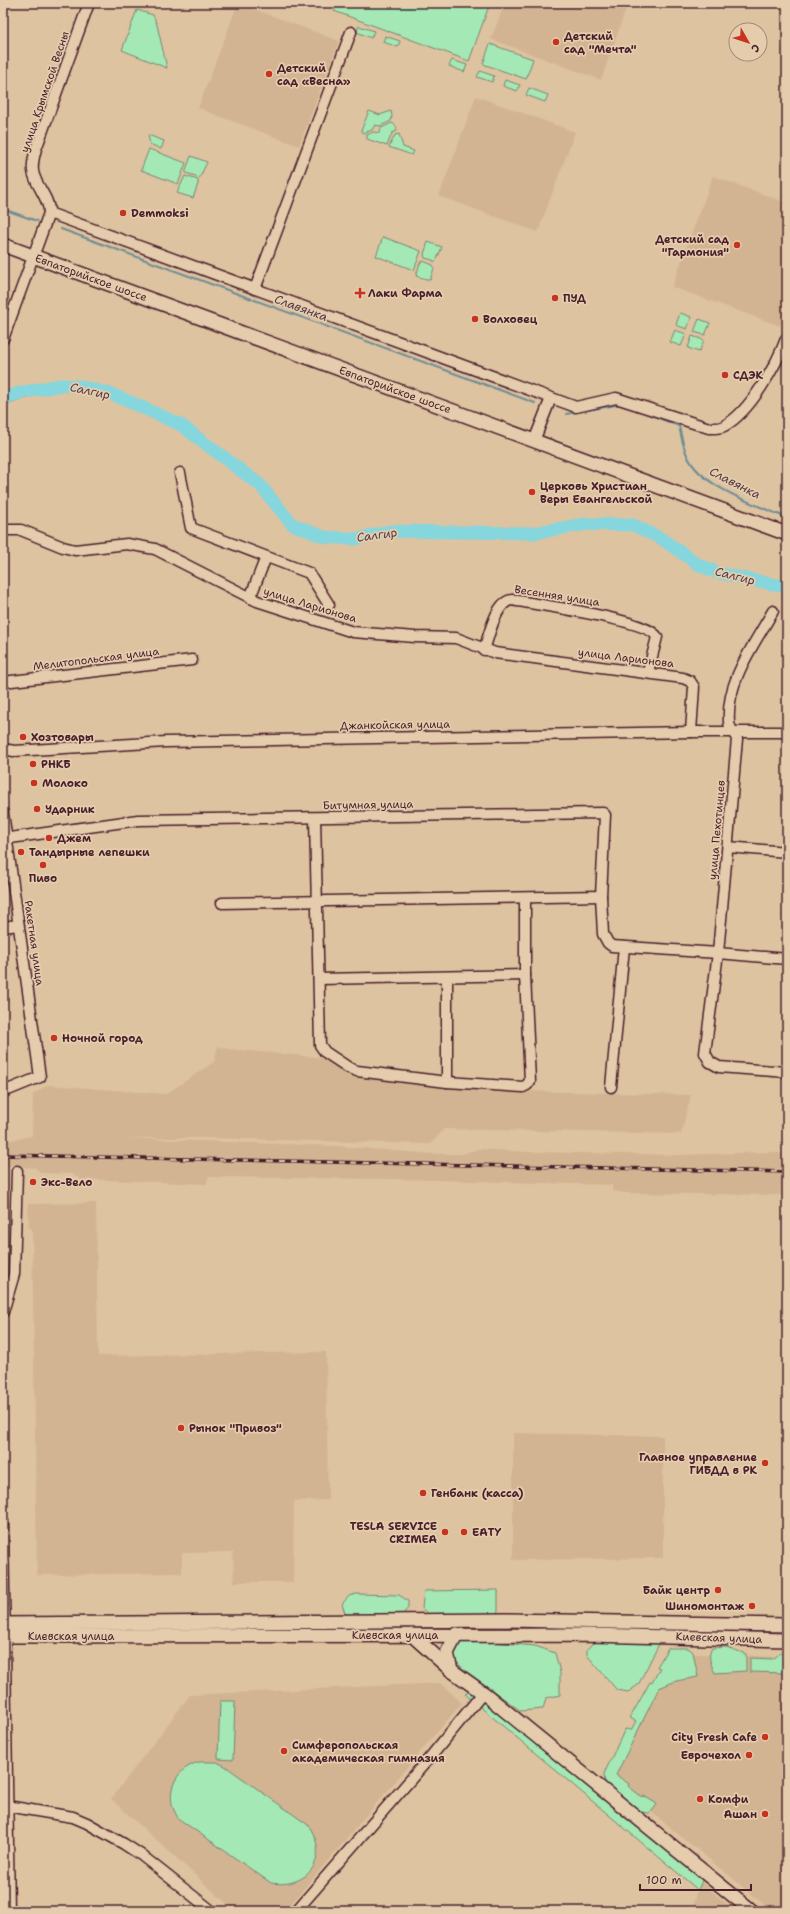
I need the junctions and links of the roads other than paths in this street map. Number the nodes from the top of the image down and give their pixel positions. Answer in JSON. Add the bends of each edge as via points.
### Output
{"nodes":[{"id":1,"x":89,"y":3,"type":"edge"},
{"id":2,"x":351,"y":32,"type":"dead end"},
{"id":3,"x":49,"y":213,"type":"junction"},
{"id":4,"x":3,"y":245,"type":"edge"},
{"id":5,"x":33,"y":257,"type":"junction"},
{"id":6,"x":254,"y":289,"type":"junction"},
{"id":7,"x":3,"y":339,"type":"edge"},
{"id":8,"x":786,"y":339,"type":"dead end"},
{"id":9,"x":551,"y":398,"type":"junction"},
{"id":10,"x":534,"y":441,"type":"junction"},
{"id":11,"x":180,"y":474,"type":"dead end"},
{"id":12,"x":3,"y":530,"type":"edge"},
{"id":13,"x":787,"y":534,"type":"edge"},
{"id":14,"x":266,"y":556,"type":"junction"},
{"id":15,"x":250,"y":598,"type":"junction"},
{"id":16,"x":329,"y":606,"type":"dead end"},
{"id":17,"x":773,"y":611,"type":"dead end"},
{"id":18,"x":484,"y":650,"type":"junction"},
{"id":19,"x":192,"y":660,"type":"dead end"},
{"id":20,"x":648,"y":672,"type":"junction"},
{"id":21,"x":3,"y":682,"type":"edge"},
{"id":22,"x":691,"y":732,"type":"junction"},
{"id":23,"x":733,"y":732,"type":"junction"},
{"id":24,"x":787,"y":732,"type":"edge"},
{"id":25,"x":3,"y":750,"type":"edge"},
{"id":26,"x":3,"y":813,"type":"edge"},
{"id":27,"x":315,"y":818,"type":"junction"},
{"id":28,"x":5,"y":838,"type":"edge"},
{"id":29,"x":728,"y":846,"type":"junction"},
{"id":30,"x":787,"y":852,"type":"edge"},
{"id":31,"x":601,"y":896,"type":"junction"},
{"id":32,"x":525,"y":899,"type":"junction"},
{"id":33,"x":318,"y":901,"type":"junction"},
{"id":34,"x":222,"y":903,"type":"dead end"},
{"id":35,"x":18,"y":925,"type":"junction"},
{"id":36,"x":3,"y":927,"type":"edge"},
{"id":37,"x":624,"y":947,"type":"junction"},
{"id":38,"x":718,"y":953,"type":"junction"},
{"id":39,"x":787,"y":959,"type":"edge"},
{"id":40,"x":525,"y":975,"type":"junction"},
{"id":41,"x":447,"y":977,"type":"junction"},
{"id":42,"x":319,"y":979,"type":"junction"},
{"id":43,"x":787,"y":1072,"type":"edge"},
{"id":44,"x":447,"y":1082,"type":"junction"},
{"id":45,"x":611,"y":1087,"type":"dead end"},
{"id":46,"x":3,"y":1092,"type":"edge"},
{"id":47,"x":17,"y":1171,"type":"dead end"},
{"id":48,"x":3,"y":1312,"type":"edge"},
{"id":49,"x":3,"y":1521,"type":"edge"},
{"id":50,"x":700,"y":1623,"type":"junction"},
{"id":51,"x":787,"y":1625,"type":"edge"},
{"id":52,"x":3,"y":1630,"type":"edge"},
{"id":53,"x":457,"y":1634,"type":"junction"},
{"id":54,"x":412,"y":1635,"type":"junction"},
{"id":55,"x":701,"y":1638,"type":"junction"},
{"id":56,"x":787,"y":1640,"type":"edge"},
{"id":57,"x":4,"y":1668,"type":"edge"},
{"id":58,"x":451,"y":1670,"type":"junction"},
{"id":59,"x":483,"y":1693,"type":"junction"},
{"id":60,"x":7,"y":1806,"type":"junction"},
{"id":61,"x":9,"y":1911,"type":"edge"},
{"id":62,"x":212,"y":1911,"type":"edge"},
{"id":63,"x":296,"y":1911,"type":"edge"},
{"id":64,"x":752,"y":1911,"type":"edge"}],
"edges":[{"from":1,"to":3,"type":"street","name":"улица Крымской Весны","via":[[33,161],[34,178],[48,203]]},
{"from":2,"to":6,"type":"street"},
{"from":3,"to":5,"type":"street"},
{"from":3,"to":6,"type":"street"},
{"from":4,"to":5,"type":"main road","name":"Евпаторийское шоссе"},
{"from":5,"to":7,"type":"street"},
{"from":5,"to":10,"type":"main road","name":"Евпаторийское шоссе"},
{"from":6,"to":9,"type":"street"},
{"from":8,"to":9,"type":"street","via":[[776,361],[753,397],[719,428],[709,428],[616,398],[576,407]]},
{"from":9,"to":10,"type":"street"},
{"from":10,"to":13,"type":"main road","name":"Евпаторийское шоссе"},
{"from":11,"to":14,"type":"street","via":[[192,528]]},
{"from":12,"to":15,"type":"street","name":"улица Ларионова","via":[[21,530],[75,550],[127,544],[155,549]]},
{"from":14,"to":15,"type":"street"},
{"from":14,"to":16,"type":"street","via":[[309,573]]},
{"from":15,"to":18,"type":"street","name":"улица Ларионова","via":[[353,632],[456,638]]},
{"from":17,"to":23,"type":"street","name":"улица Пехотинцев","via":[[737,674],[729,724]]},
{"from":18,"to":20,"type":"street","name":"улица Ларионова"},
{"from":18,"to":20,"type":"street","name":"Весенняя улица","via":[[499,608],[512,600],[604,616],[651,630],[657,637]]},
{"from":19,"to":21,"type":"street","name":"Мелитопольская улица"},
{"from":20,"to":22,"type":"street","name":"улица Ларионова","via":[[683,678],[692,684],[694,687]]},
{"from":22,"to":23,"type":"street","name":"Джанкойская улица"},
{"from":22,"to":25,"type":"street","name":"Джанкойская улица","via":[[166,742]]},
{"from":23,"to":24,"type":"street","name":"Джанкойская улица"},
{"from":23,"to":29,"type":"street","name":"улица Пехотинцев","via":[[737,739]]},
{"from":26,"to":28,"type":"street","name":"Ракетная улица"},
{"from":27,"to":28,"type":"street","name":"Битумная улица","via":[[138,820]]},
{"from":27,"to":31,"type":"street","name":"Битумная улица","via":[[603,813],[605,815]]},
{"from":27,"to":33,"type":"street"},
{"from":28,"to":35,"type":"street","name":"Ракетная улица"},
{"from":29,"to":30,"type":"street"},
{"from":29,"to":38,"type":"street","name":"улица Пехотинцев"},
{"from":31,"to":32,"type":"street"},
{"from":31,"to":37,"type":"street","name":"Битумная улица","via":[[603,934],[612,946]]},
{"from":32,"to":33,"type":"street"},
{"from":32,"to":40,"type":"street"},
{"from":33,"to":34,"type":"street"},
{"from":33,"to":42,"type":"street"},
{"from":35,"to":36,"type":"street"},
{"from":35,"to":46,"type":"street","name":"Ракетная улица","via":[[40,1077]]},
{"from":37,"to":38,"type":"street"},
{"from":37,"to":45,"type":"street"},
{"from":38,"to":39,"type":"street"},
{"from":38,"to":43,"type":"street","name":"улица Пехотинцев","via":[[705,1053],[710,1062],[719,1067]]},
{"from":40,"to":41,"type":"street"},
{"from":40,"to":44,"type":"street","via":[[529,1083],[523,1087]]},
{"from":41,"to":42,"type":"street"},
{"from":41,"to":44,"type":"street"},
{"from":42,"to":44,"type":"street","via":[[320,1045],[325,1052],[358,1071]]},
{"from":47,"to":48,"type":"street","via":[[14,1274]]},
{"from":49,"to":52,"type":"street"},
{"from":50,"to":51,"type":"main road","name":"Киевская улица"},
{"from":50,"to":52,"type":"main road","name":"Киевская улица","via":[[507,1620]]},
{"from":50,"to":55,"type":"street"},
{"from":52,"to":54,"type":"main road","name":"Киевская улица"},
{"from":52,"to":57,"type":"street"},
{"from":53,"to":54,"type":"main road","name":"Киевская улица"},
{"from":53,"to":55,"type":"main road","name":"Киевская улица"},
{"from":53,"to":58,"type":"main road","via":[[447,1653]]},
{"from":54,"to":58,"type":"main road"},
{"from":55,"to":56,"type":"main road","name":"Киевская улица"},
{"from":57,"to":60,"type":"street"},
{"from":58,"to":59,"type":"main road"},
{"from":59,"to":63,"type":"street"},
{"from":59,"to":64,"type":"main road"},
{"from":60,"to":61,"type":"street"},
{"from":60,"to":62,"type":"street","via":[[87,1823],[141,1855]]}]}
